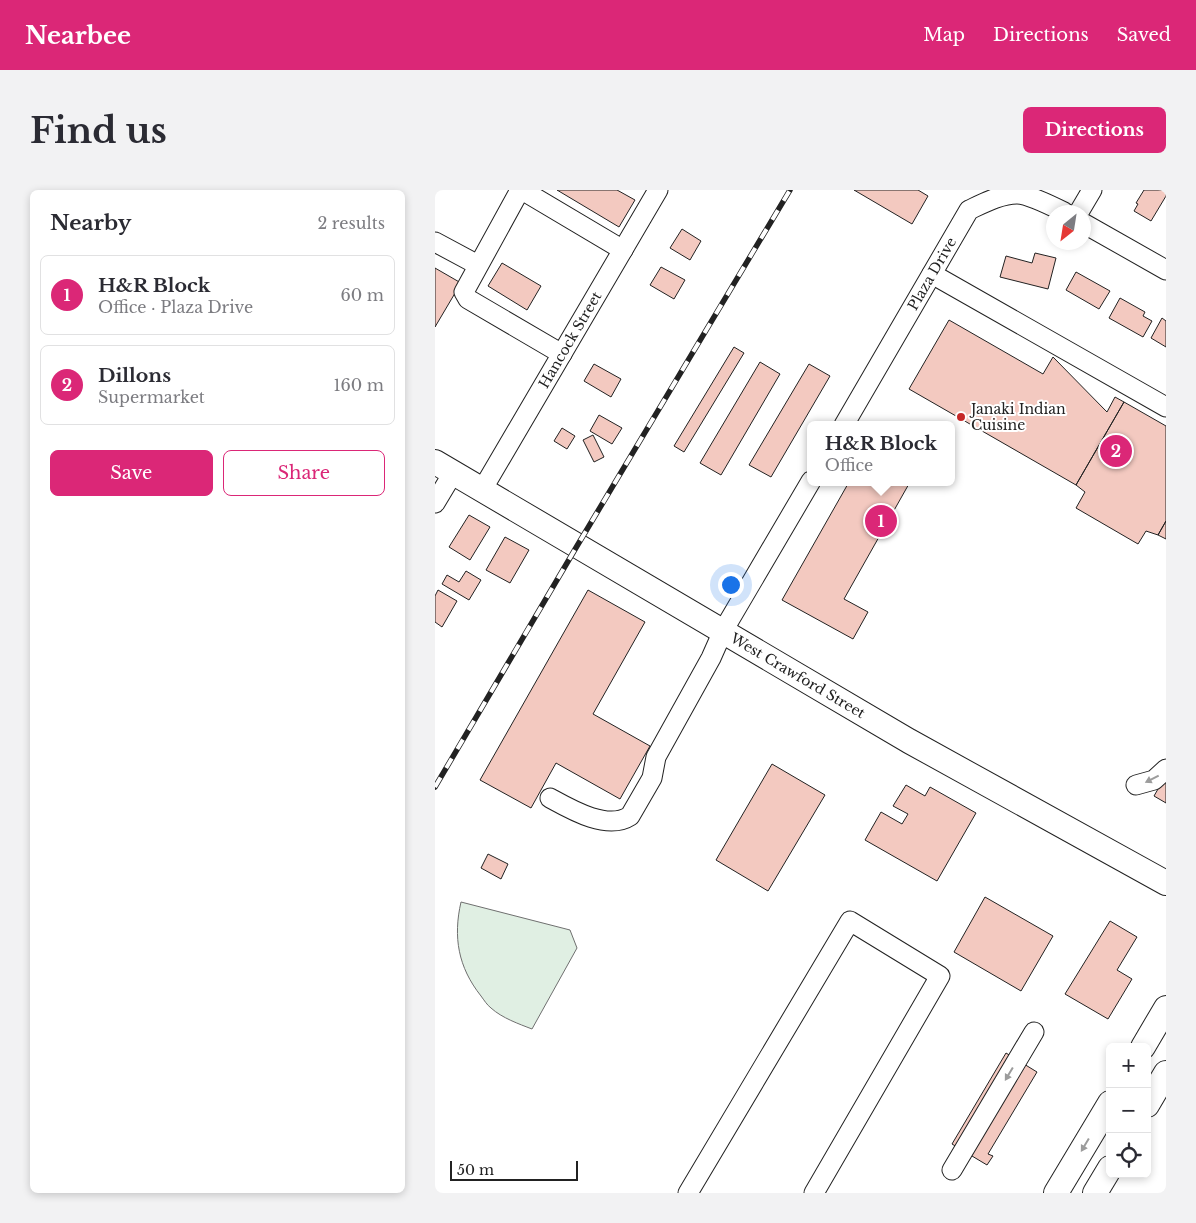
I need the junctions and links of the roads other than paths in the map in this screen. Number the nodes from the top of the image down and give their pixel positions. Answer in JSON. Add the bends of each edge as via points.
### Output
{"nodes":[{"id":1,"x":521,"y":190,"type":"edge"},
{"id":2,"x":658,"y":190,"type":"edge"},
{"id":3,"x":1092,"y":190,"type":"edge"},
{"id":4,"x":1049,"y":205,"type":"edge"},
{"id":5,"x":1083,"y":205,"type":"edge"},
{"id":6,"x":1091,"y":228,"type":"edge"},
{"id":7,"x":435,"y":242,"type":"edge"},
{"id":8,"x":623,"y":250,"type":"junction"},
{"id":9,"x":478,"y":266,"type":"junction"},
{"id":10,"x":1166,"y":270,"type":"edge"},
{"id":11,"x":932,"y":274,"type":"junction"},
{"id":12,"x":562,"y":354,"type":"junction"},
{"id":13,"x":1166,"y":407,"type":"edge"},
{"id":14,"x":846,"y":421,"type":"edge"},
{"id":15,"x":444,"y":468,"type":"edge"},
{"id":16,"x":808,"y":486,"type":"edge"},
{"id":17,"x":482,"y":490,"type":"junction"},
{"id":18,"x":435,"y":503,"type":"edge"},
{"id":19,"x":723,"y":631,"type":"junction"},
{"id":20,"x":1166,"y":769,"type":"edge"},
{"id":21,"x":1136,"y":785,"type":"dead end"},
{"id":22,"x":550,"y":798,"type":"dead end"},
{"id":23,"x":1166,"y":883,"type":"edge"},
{"id":24,"x":1166,"y":1008,"type":"edge"},
{"id":25,"x":1034,"y":1032,"type":"dead end"},
{"id":26,"x":1145,"y":1043,"type":"edge"},
{"id":27,"x":1166,"y":1073,"type":"edge"},
{"id":28,"x":1151,"y":1098,"type":"edge"},
{"id":29,"x":1106,"y":1110,"type":"edge"},
{"id":30,"x":952,"y":1170,"type":"dead end"},
{"id":31,"x":1106,"y":1175,"type":"edge"},
{"id":32,"x":688,"y":1193,"type":"edge"},
{"id":33,"x":815,"y":1193,"type":"edge"},
{"id":34,"x":1056,"y":1193,"type":"edge"},
{"id":35,"x":1095,"y":1193,"type":"edge"}],
"edges":[{"from":1,"to":8,"type":"street"},
{"from":1,"to":9,"type":"street"},
{"from":2,"to":8,"type":"street","name":"Hancock Street"},
{"from":3,"to":5,"type":"street"},
{"from":4,"to":11,"type":"street","name":"Plaza Drive","via":[[1018,194],[994,199],[969,210]]},
{"from":6,"to":10,"type":"street"},
{"from":7,"to":9,"type":"street"},
{"from":8,"to":12,"type":"street","name":"Hancock Street"},
{"from":9,"to":12,"type":"street","via":[[464,292],[468,298]]},
{"from":11,"to":13,"type":"street"},
{"from":11,"to":14,"type":"street","name":"Plaza Drive"},
{"from":12,"to":17,"type":"street","name":"Hancock Street"},
{"from":15,"to":17,"type":"main road","name":"West Crawford Street"},
{"from":15,"to":18,"type":"street"},
{"from":16,"to":19,"type":"street"},
{"from":17,"to":19,"type":"main road","name":"West Crawford Street"},
{"from":19,"to":22,"type":"street","via":[[656,757],[652,778],[630,816],[612,821],[597,819],[579,814]]},
{"from":19,"to":23,"type":"main road","name":"West Crawford Street","via":[[909,741]]},
{"from":20,"to":21,"type":"street","one_way":true,"via":[[1155,780]]},
{"from":24,"to":26,"type":"main road"},
{"from":25,"to":30,"type":"street","one_way":true},
{"from":27,"to":28,"type":"main road"},
{"from":29,"to":34,"type":"main road","one_way":true},
{"from":31,"to":35,"type":"main road"},
{"from":32,"to":33,"type":"street","via":[[850,921],[939,976]]}]}
